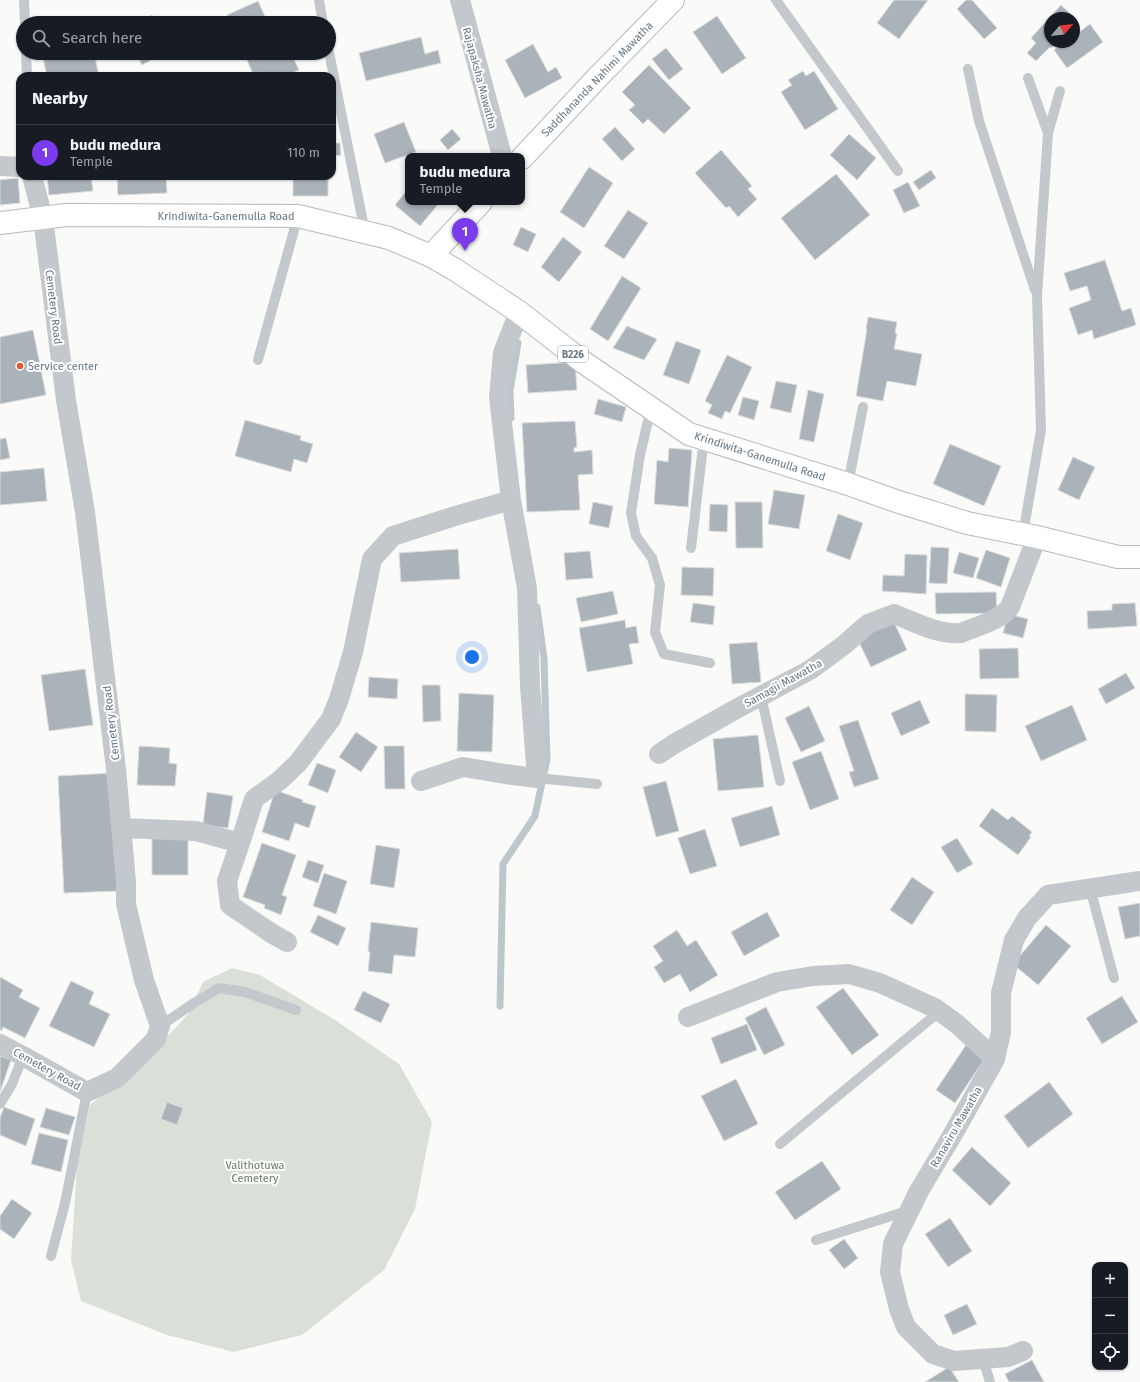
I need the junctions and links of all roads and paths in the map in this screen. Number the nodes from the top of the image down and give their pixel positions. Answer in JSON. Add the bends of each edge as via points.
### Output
{"nodes":[{"id":1,"x":24,"y":0,"type":"edge"},
{"id":2,"x":319,"y":0,"type":"edge"},
{"id":3,"x":460,"y":0,"type":"edge"},
{"id":4,"x":673,"y":0,"type":"edge"},
{"id":5,"x":776,"y":0,"type":"edge"},
{"id":6,"x":25,"y":16,"type":"edge"},
{"id":7,"x":322,"y":16,"type":"edge"},
{"id":8,"x":26,"y":60,"type":"edge"},
{"id":9,"x":331,"y":60,"type":"edge"},
{"id":10,"x":968,"y":69,"type":"dead end"},
{"id":11,"x":27,"y":72,"type":"edge"},
{"id":12,"x":333,"y":72,"type":"edge"},
{"id":13,"x":1028,"y":78,"type":"dead end"},
{"id":14,"x":336,"y":87,"type":"edge"},
{"id":15,"x":1060,"y":91,"type":"dead end"},
{"id":16,"x":1048,"y":133,"type":"junction"},
{"id":17,"x":501,"y":153,"type":"edge"},
{"id":18,"x":525,"y":155,"type":"edge"},
{"id":19,"x":0,"y":166,"type":"edge"},
{"id":20,"x":16,"y":168,"type":"edge"},
{"id":21,"x":898,"y":172,"type":"dead end"},
{"id":22,"x":33,"y":180,"type":"edge"},
{"id":23,"x":479,"y":205,"type":"edge"},
{"id":24,"x":298,"y":216,"type":"junction"},
{"id":25,"x":43,"y":218,"type":"junction"},
{"id":26,"x":0,"y":222,"type":"edge"},
{"id":27,"x":365,"y":232,"type":"junction"},
{"id":28,"x":431,"y":256,"type":"junction"},
{"id":29,"x":1037,"y":296,"type":"junction"},
{"id":30,"x":519,"y":312,"type":"junction"},
{"id":31,"x":258,"y":360,"type":"dead end"},
{"id":32,"x":863,"y":407,"type":"dead end"},
{"id":33,"x":651,"y":408,"type":"junction"},
{"id":34,"x":704,"y":438,"type":"junction"},
{"id":35,"x":848,"y":484,"type":"junction"},
{"id":36,"x":511,"y":500,"type":"junction"},
{"id":37,"x":1030,"y":536,"type":"junction"},
{"id":38,"x":691,"y":548,"type":"dead end"},
{"id":39,"x":1140,"y":557,"type":"edge"},
{"id":40,"x":710,"y":663,"type":"dead end"},
{"id":41,"x":761,"y":696,"type":"junction"},
{"id":42,"x":659,"y":754,"type":"dead end"},
{"id":43,"x":537,"y":778,"type":"junction"},
{"id":44,"x":421,"y":781,"type":"dead end"},
{"id":45,"x":780,"y":781,"type":"dead end"},
{"id":46,"x":598,"y":784,"type":"dead end"},
{"id":47,"x":121,"y":828,"type":"junction"},
{"id":48,"x":240,"y":843,"type":"junction"},
{"id":49,"x":1140,"y":880,"type":"edge"},
{"id":50,"x":1090,"y":888,"type":"junction"},
{"id":51,"x":287,"y":942,"type":"dead end"},
{"id":52,"x":1114,"y":978,"type":"dead end"},
{"id":53,"x":296,"y":1010,"type":"dead end"},
{"id":54,"x":940,"y":1011,"type":"junction"},
{"id":55,"x":688,"y":1017,"type":"dead end"},
{"id":56,"x":160,"y":1026,"type":"junction"},
{"id":57,"x":0,"y":1044,"type":"edge"},
{"id":58,"x":23,"y":1056,"type":"junction"},
{"id":59,"x":995,"y":1059,"type":"junction"},
{"id":60,"x":87,"y":1092,"type":"junction"},
{"id":61,"x":0,"y":1104,"type":"edge"},
{"id":62,"x":780,"y":1144,"type":"dead end"},
{"id":63,"x":910,"y":1210,"type":"junction"},
{"id":64,"x":816,"y":1240,"type":"dead end"},
{"id":65,"x":51,"y":1256,"type":"dead end"},
{"id":66,"x":1023,"y":1351,"type":"dead end"},
{"id":67,"x":983,"y":1359,"type":"junction"},
{"id":68,"x":990,"y":1382,"type":"edge"}],
"edges":[{"from":1,"to":6,"type":"lane"},
{"from":2,"to":7,"type":"lane"},
{"from":3,"to":17,"type":"street","name":"Rajapaksha Mawatha"},
{"from":4,"to":18,"type":"main road","name":"Saddhananda Nahimi Mawatha"},
{"from":5,"to":21,"type":"lane"},
{"from":8,"to":11,"type":"lane"},
{"from":9,"to":12,"type":"lane"},
{"from":10,"to":29,"type":"lane","via":[[979,121]]},
{"from":13,"to":16,"type":"lane"},
{"from":14,"to":27,"type":"lane"},
{"from":15,"to":16,"type":"lane"},
{"from":16,"to":29,"type":"lane"},
{"from":19,"to":20,"type":"street"},
{"from":22,"to":25,"type":"street","name":"Cemetery Road"},
{"from":23,"to":28,"type":"main road"},
{"from":24,"to":25,"type":"main road","name":"Krindiwita-Ganemulla Road","number":"B226","via":[[66,215]]},
{"from":24,"to":27,"type":"main road","name":"Krindiwita-Ganemulla Road","number":"B226"},
{"from":24,"to":31,"type":"lane"},
{"from":25,"to":26,"type":"main road","name":"Krindiwita-Ganemulla Road","number":"B226"},
{"from":25,"to":47,"type":"street","name":"Cemetery Road","via":[[66,400],[85,512],[115,754]]},
{"from":27,"to":28,"type":"main road","name":"Krindiwita-Ganemulla Road","number":"B226","via":[[389,238]]},
{"from":28,"to":30,"type":"main road","name":"Krindiwita-Ganemulla Road","number":"B226"},
{"from":29,"to":37,"type":"lane","via":[[1041,430]]},
{"from":30,"to":33,"type":"main road","name":"Krindiwita-Ganemulla Road","number":"B226","via":[[583,362]]},
{"from":30,"to":36,"type":"street","via":[[503,353],[499,397]]},
{"from":32,"to":35,"type":"lane"},
{"from":33,"to":34,"type":"main road","name":"Krindiwita-Ganemulla Road","number":"B226","via":[[689,434]]},
{"from":33,"to":40,"type":"lane","via":[[640,455],[631,513],[636,536],[652,558],[660,585],[655,632],[664,654]]},
{"from":34,"to":35,"type":"main road","name":"Krindiwita-Ganemulla Road","number":"B226"},
{"from":34,"to":38,"type":"lane"},
{"from":35,"to":37,"type":"main road","name":"Krindiwita-Ganemulla Road","number":"B226","via":[[967,523]]},
{"from":36,"to":43,"type":"street","via":[[527,588],[530,686]]},
{"from":36,"to":48,"type":"street","via":[[393,536],[372,559],[353,652],[331,719],[298,762],[279,781],[254,799]]},
{"from":37,"to":39,"type":"main road","name":"Krindiwita-Ganemulla Road","number":"B226","via":[[1118,557]]},
{"from":37,"to":41,"type":"street","name":"Samagii Mawatha","via":[[1010,607],[1000,617],[954,634],[936,631],[894,614],[868,624],[810,670]]},
{"from":41,"to":42,"type":"street","name":"Samagii Mawatha"},
{"from":41,"to":45,"type":"lane"},
{"from":43,"to":44,"type":"street","via":[[463,767]]},
{"from":43,"to":46,"type":"lane"},
{"from":47,"to":48,"type":"street","via":[[196,831]]},
{"from":47,"to":56,"type":"street","name":"Cemetery Road","via":[[126,904],[144,980]]},
{"from":48,"to":51,"type":"street","via":[[227,881],[230,905]]},
{"from":49,"to":50,"type":"street","name":"Ranaviru Mawatha"},
{"from":50,"to":52,"type":"lane"},
{"from":50,"to":59,"type":"street","name":"Ranaviru Mawatha","via":[[1048,895],[1027,918],[1014,940],[1001,993],[1001,1032]]},
{"from":53,"to":56,"type":"lane","via":[[245,992],[219,988]]},
{"from":54,"to":55,"type":"street","via":[[880,983],[849,974],[777,982]]},
{"from":54,"to":59,"type":"street"},
{"from":54,"to":62,"type":"lane"},
{"from":56,"to":60,"type":"street","name":"Cemetery Road","via":[[156,1039],[117,1078]]},
{"from":57,"to":58,"type":"street","name":"Cemetery Road"},
{"from":58,"to":60,"type":"street","name":"Cemetery Road"},
{"from":58,"to":61,"type":"lane","via":[[12,1084]]},
{"from":59,"to":63,"type":"street","name":"Ranaviru Mawatha"},
{"from":60,"to":65,"type":"lane","via":[[65,1203]]},
{"from":63,"to":64,"type":"lane"},
{"from":63,"to":67,"type":"street","name":"Ranaviru Mawatha","via":[[893,1244],[890,1272],[906,1328],[933,1354],[954,1361]]},
{"from":66,"to":67,"type":"street","name":"Ranaviru Mawatha","via":[[1008,1357]]},
{"from":67,"to":68,"type":"lane"}]}
